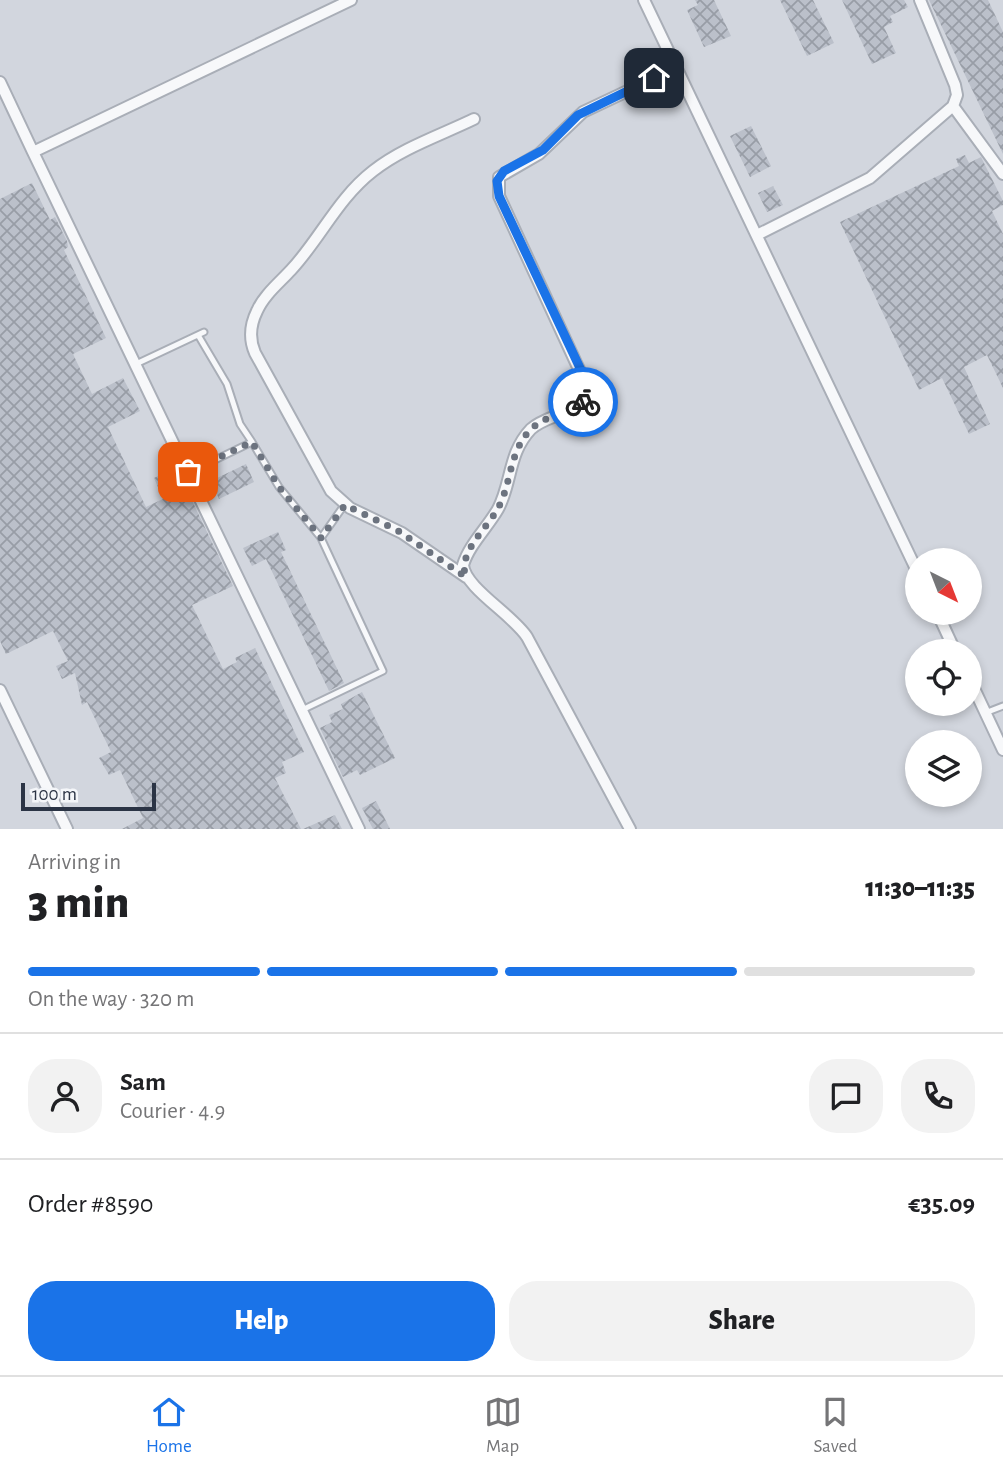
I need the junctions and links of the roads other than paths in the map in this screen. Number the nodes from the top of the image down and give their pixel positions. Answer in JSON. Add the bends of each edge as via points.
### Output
{"nodes":[{"id":1,"x":351,"y":0,"type":"edge"},
{"id":2,"x":644,"y":0,"type":"edge"},
{"id":3,"x":920,"y":0,"type":"edge"},
{"id":4,"x":676,"y":68,"type":"junction"},
{"id":5,"x":0,"y":82,"type":"edge"},
{"id":6,"x":954,"y":106,"type":"junction"},
{"id":7,"x":474,"y":119,"type":"dead end"},
{"id":8,"x":33,"y":152,"type":"junction"},
{"id":9,"x":1003,"y":174,"type":"edge"},
{"id":10,"x":757,"y":235,"type":"junction"},
{"id":11,"x":136,"y":364,"type":"junction"},
{"id":12,"x":252,"y":442,"type":"junction"},
{"id":13,"x":188,"y":472,"type":"junction"},
{"id":14,"x":345,"y":505,"type":"junction"},
{"id":15,"x":321,"y":538,"type":"junction"},
{"id":16,"x":906,"y":548,"type":"edge"},
{"id":17,"x":466,"y":577,"type":"junction"},
{"id":18,"x":0,"y":690,"type":"edge"},
{"id":19,"x":982,"y":706,"type":"edge"},
{"id":20,"x":1003,"y":706,"type":"edge"},
{"id":21,"x":302,"y":710,"type":"junction"},
{"id":22,"x":985,"y":713,"type":"junction"},
{"id":23,"x":1003,"y":750,"type":"edge"},
{"id":24,"x":67,"y":829,"type":"edge"},
{"id":25,"x":359,"y":829,"type":"edge"},
{"id":26,"x":630,"y":829,"type":"edge"}],
"edges":[{"from":1,"to":8,"type":"street"},
{"from":2,"to":4,"type":"street"},
{"from":3,"to":6,"type":"street","via":[[955,85]]},
{"from":4,"to":10,"type":"street"},
{"from":4,"to":17,"type":"street","via":[[583,112],[539,154],[504,171],[497,181],[499,196],[589,391],[582,402],[534,426],[519,445],[499,507],[464,561]]},
{"from":5,"to":8,"type":"street"},
{"from":6,"to":9,"type":"street"},
{"from":6,"to":10,"type":"street","via":[[870,178]]},
{"from":7,"to":14,"type":"street","via":[[386,162],[364,179],[254,317],[253,348],[324,482]]},
{"from":8,"to":11,"type":"street"},
{"from":10,"to":16,"type":"street"},
{"from":11,"to":12,"type":"lane","via":[[201,333]]},
{"from":11,"to":13,"type":"street"},
{"from":12,"to":13,"type":"lane"},
{"from":12,"to":15,"type":"lane","via":[[279,487]]},
{"from":13,"to":21,"type":"street"},
{"from":14,"to":15,"type":"lane"},
{"from":14,"to":17,"type":"street","via":[[397,530]]},
{"from":15,"to":21,"type":"lane","via":[[383,671]]},
{"from":17,"to":26,"type":"street","via":[[510,615],[527,637]]},
{"from":18,"to":24,"type":"street"},
{"from":19,"to":22,"type":"street"},
{"from":20,"to":22,"type":"lane"},
{"from":21,"to":25,"type":"street"},
{"from":22,"to":23,"type":"street"}]}
